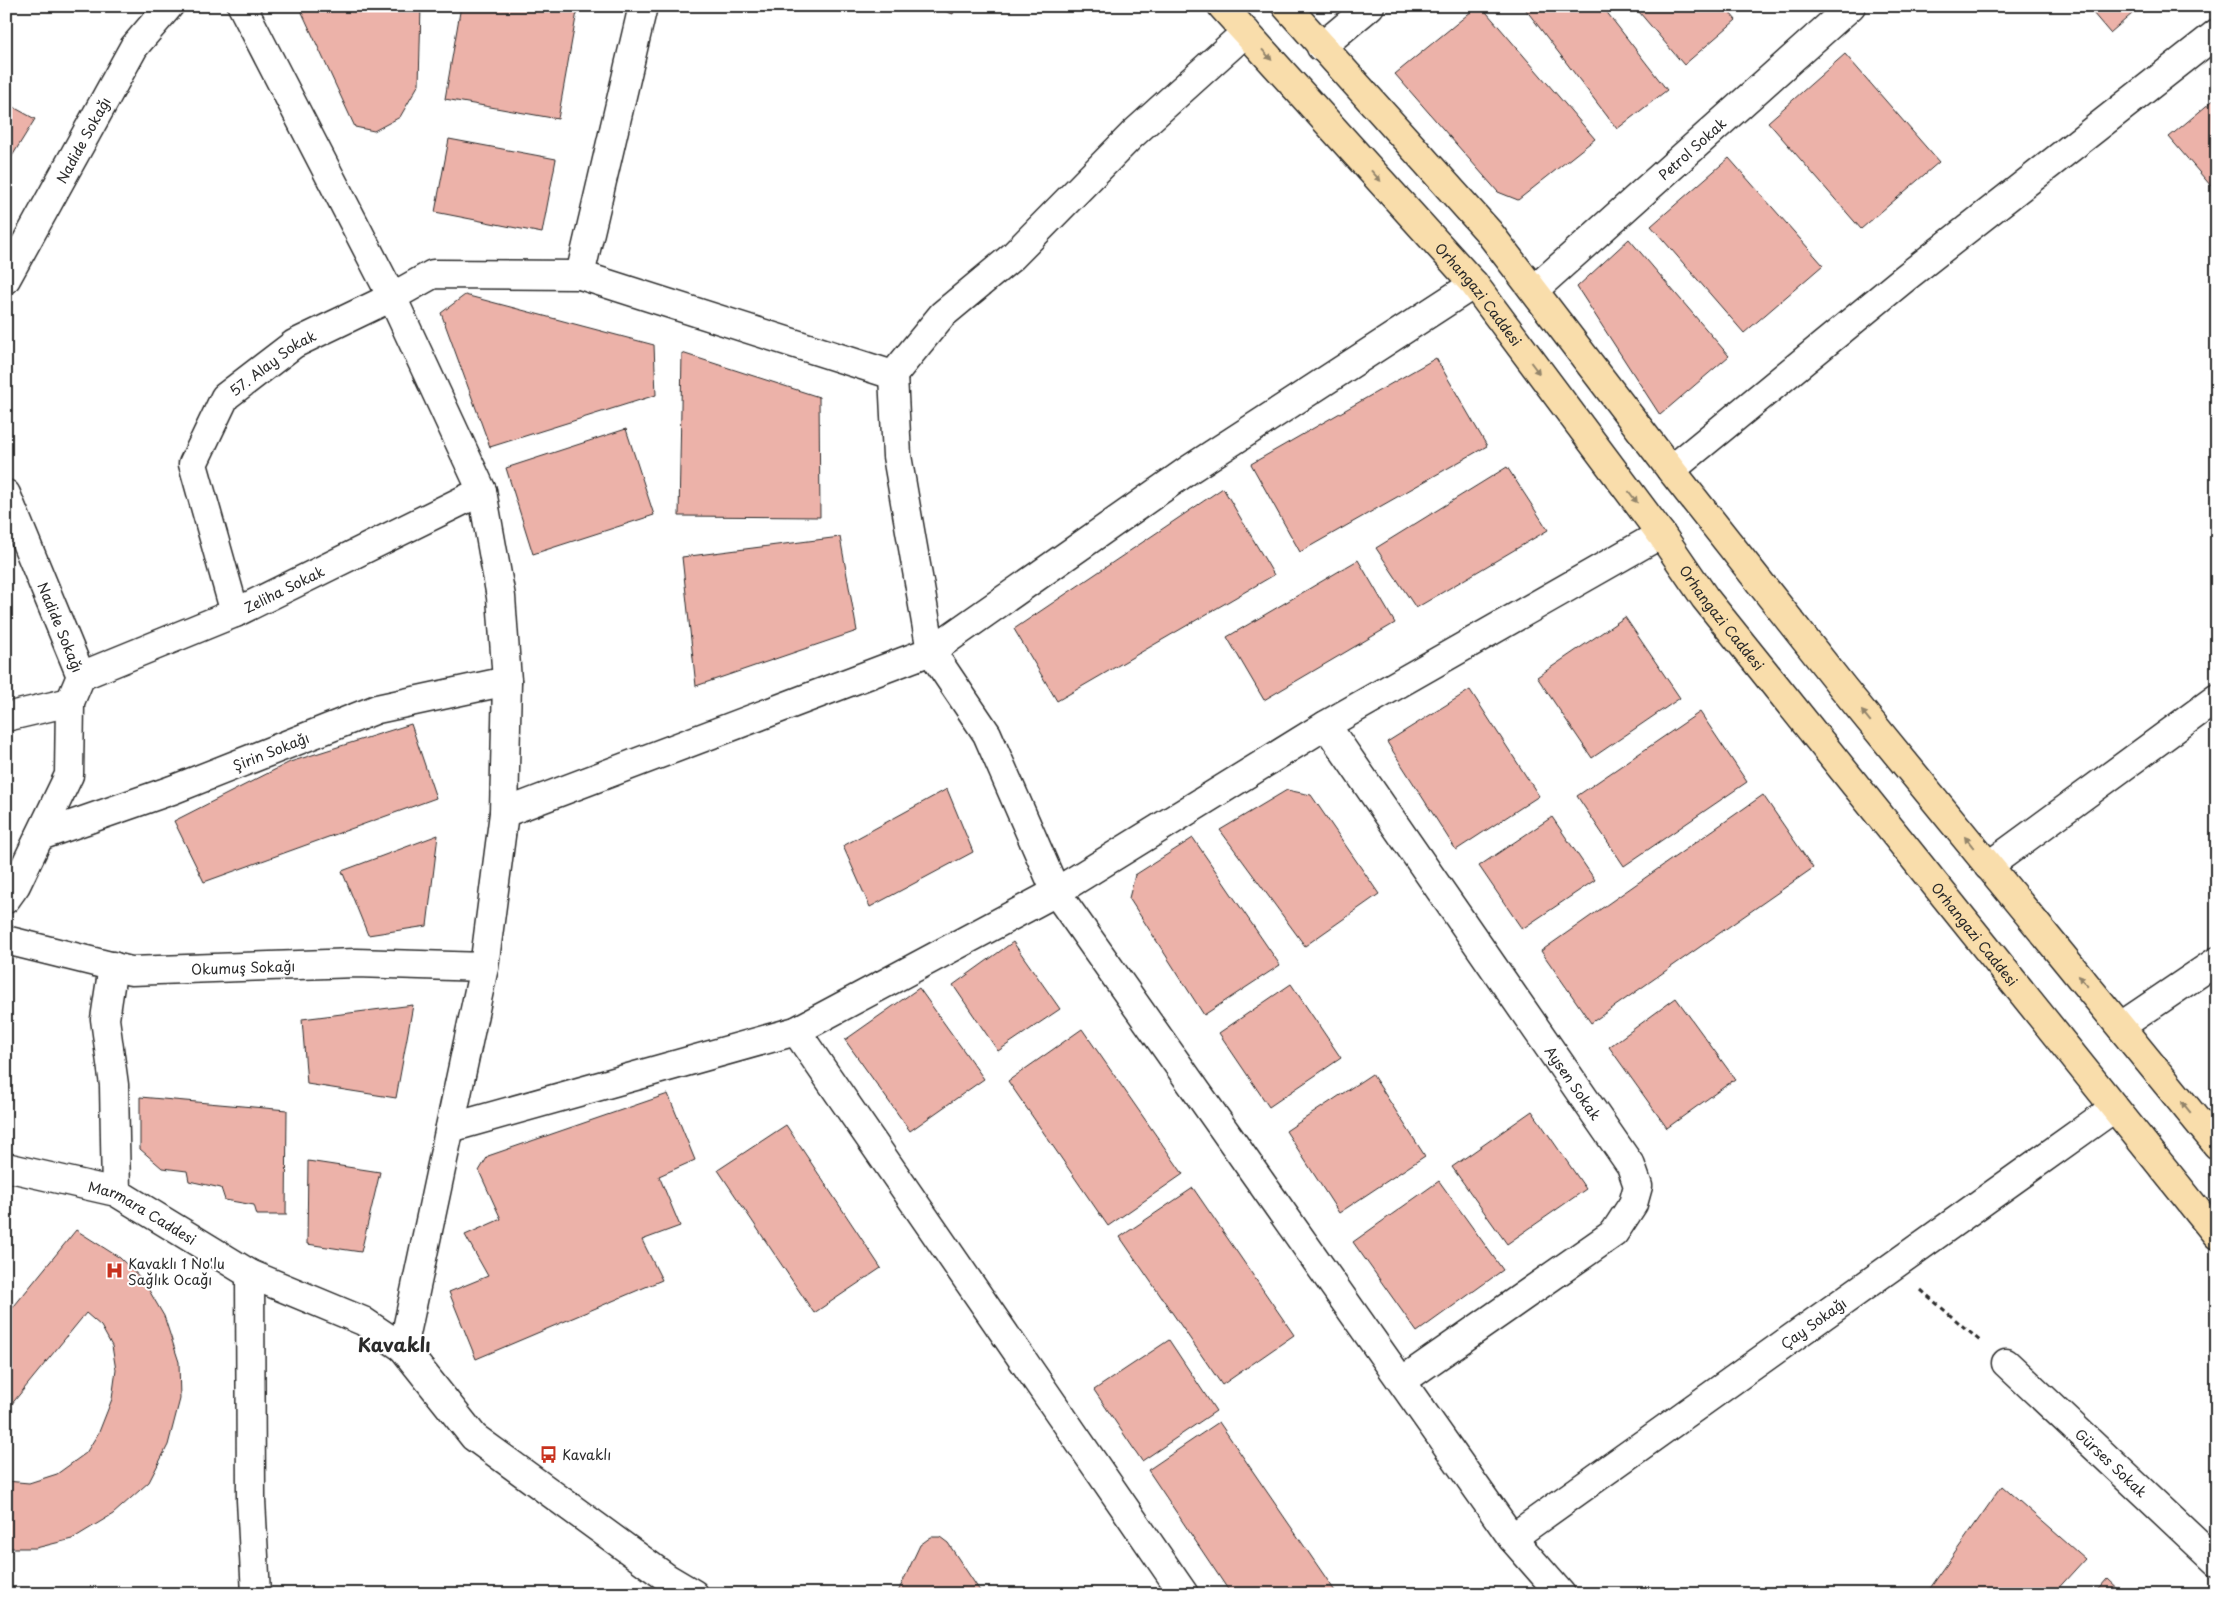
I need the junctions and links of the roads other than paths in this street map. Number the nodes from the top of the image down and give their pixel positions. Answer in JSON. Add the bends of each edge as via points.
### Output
{"nodes":[{"id":1,"x":169,"y":6,"type":"edge"},
{"id":2,"x":242,"y":6,"type":"edge"},
{"id":3,"x":643,"y":6,"type":"edge"},
{"id":4,"x":1222,"y":6,"type":"edge"},
{"id":5,"x":1286,"y":6,"type":"edge"},
{"id":6,"x":1370,"y":6,"type":"edge"},
{"id":7,"x":1851,"y":6,"type":"edge"},
{"id":8,"x":1246,"y":32,"type":"junction"},
{"id":9,"x":2217,"y":33,"type":"edge"},
{"id":10,"x":1321,"y":47,"type":"junction"},
{"id":11,"x":580,"y":275,"type":"junction"},
{"id":12,"x":6,"y":279,"type":"edge"},
{"id":13,"x":1474,"y":284,"type":"junction"},
{"id":14,"x":1534,"y":290,"type":"junction"},
{"id":15,"x":392,"y":297,"type":"junction"},
{"id":16,"x":893,"y":375,"type":"junction"},
{"id":17,"x":1672,"y":470,"type":"junction"},
{"id":18,"x":482,"y":491,"type":"junction"},
{"id":19,"x":6,"y":494,"type":"edge"},
{"id":20,"x":1661,"y":534,"type":"junction"},
{"id":21,"x":235,"y":613,"type":"junction"},
{"id":22,"x":931,"y":651,"type":"junction"},
{"id":23,"x":80,"y":676,"type":"junction"},
{"id":24,"x":507,"y":681,"type":"junction"},
{"id":25,"x":2217,"y":698,"type":"edge"},
{"id":26,"x":70,"y":702,"type":"junction"},
{"id":27,"x":6,"y":717,"type":"edge"},
{"id":28,"x":1326,"y":725,"type":"junction"},
{"id":29,"x":504,"y":814,"type":"junction"},
{"id":30,"x":40,"y":836,"type":"junction"},
{"id":31,"x":1988,"y":866,"type":"junction"},
{"id":32,"x":1056,"y":892,"type":"junction"},
{"id":33,"x":6,"y":899,"type":"edge"},
{"id":34,"x":6,"y":940,"type":"edge"},
{"id":35,"x":2217,"y":961,"type":"edge"},
{"id":36,"x":113,"y":966,"type":"junction"},
{"id":37,"x":484,"y":967,"type":"junction"},
{"id":38,"x":2121,"y":1026,"type":"junction"},
{"id":39,"x":796,"y":1031,"type":"junction"},
{"id":40,"x":2114,"y":1108,"type":"junction"},
{"id":41,"x":450,"y":1128,"type":"junction"},
{"id":42,"x":2217,"y":1145,"type":"edge"},
{"id":43,"x":6,"y":1167,"type":"edge"},
{"id":44,"x":116,"y":1192,"type":"junction"},
{"id":45,"x":2217,"y":1234,"type":"edge"},
{"id":46,"x":250,"y":1274,"type":"junction"},
{"id":47,"x":403,"y":1348,"type":"junction"},
{"id":48,"x":2006,"y":1363,"type":"road end"},
{"id":49,"x":1402,"y":1381,"type":"junction"},
{"id":50,"x":1512,"y":1538,"type":"junction"},
{"id":51,"x":2217,"y":1562,"type":"edge"},
{"id":52,"x":256,"y":1594,"type":"edge"},
{"id":53,"x":694,"y":1594,"type":"edge"},
{"id":54,"x":1184,"y":1594,"type":"edge"},
{"id":55,"x":1561,"y":1594,"type":"edge"}],
"edges":[{"from":1,"to":12,"type":"street","name":"Nadide Sokağı","via":[[134,47]]},
{"from":2,"to":15,"type":"street"},
{"from":3,"to":11,"type":"street"},
{"from":4,"to":8,"type":"main road","name":"Orhangazi Caddesi"},
{"from":5,"to":10,"type":"main road"},
{"from":6,"to":10,"type":"street"},
{"from":7,"to":14,"type":"street","name":"Petrol Sokak"},
{"from":8,"to":13,"type":"main road","name":"Orhangazi Caddesi","one_way":true},
{"from":8,"to":16,"type":"street","via":[[1132,135],[1013,256],[942,315]]},
{"from":9,"to":17,"type":"street","via":[[1905,278]]},
{"from":10,"to":14,"type":"main road","via":[[1488,231]]},
{"from":11,"to":15,"type":"street","name":"57. Alay Sokak","via":[[433,274]]},
{"from":11,"to":16,"type":"street","name":"57. Alay Sokak"},
{"from":13,"to":20,"type":"main road","name":"Orhangazi Caddesi","one_way":true},
{"from":13,"to":22,"type":"street","via":[[1190,469]]},
{"from":14,"to":17,"type":"main road"},
{"from":15,"to":18,"type":"street"},
{"from":15,"to":21,"type":"street","name":"57. Alay Sokak","via":[[294,344],[225,397],[193,464]]},
{"from":16,"to":22,"type":"street","via":[[897,456]]},
{"from":31,"to":17,"type":"main road","one_way":true},
{"from":18,"to":21,"type":"street","name":"Zeliha Sokak"},
{"from":18,"to":24,"type":"street","via":[[500,597]]},
{"from":19,"to":23,"type":"street","name":"Nadide Sokağı"},
{"from":20,"to":28,"type":"street"},
{"from":20,"to":40,"type":"main road","name":"Orhangazi Caddesi","via":[[1705,598]]},
{"from":21,"to":23,"type":"street","name":"Zeliha Sokak"},
{"from":22,"to":29,"type":"street"},
{"from":22,"to":32,"type":"street","via":[[987,734]]},
{"from":23,"to":26,"type":"street","name":"Nadide Sokağı"},
{"from":24,"to":29,"type":"street"},
{"from":24,"to":30,"type":"street","name":"Şirin Sokağı","via":[[377,709],[172,790]]},
{"from":25,"to":31,"type":"street"},
{"from":26,"to":27,"type":"street"},
{"from":26,"to":30,"type":"street","name":"Nadide Sokağı","via":[[69,775]]},
{"from":28,"to":32,"type":"street"},
{"from":28,"to":49,"type":"street","name":"Aysen Sokak","via":[[1630,1166],[1638,1186],[1633,1204],[1614,1233]]},
{"from":29,"to":37,"type":"street"},
{"from":30,"to":33,"type":"street","name":"Nadide Sokağı"},
{"from":38,"to":31,"type":"main road","one_way":true},
{"from":32,"to":39,"type":"street"},
{"from":32,"to":49,"type":"street"},
{"from":34,"to":36,"type":"street","name":"Okumuş Sokağı"},
{"from":35,"to":38,"type":"street"},
{"from":36,"to":37,"type":"street","name":"Okumuş Sokağı","via":[[131,971],[356,963]]},
{"from":36,"to":44,"type":"street","via":[[105,1019],[114,1085]]},
{"from":37,"to":41,"type":"street"},
{"from":42,"to":38,"type":"main road","one_way":true},
{"from":39,"to":41,"type":"street"},
{"from":39,"to":54,"type":"street"},
{"from":40,"to":45,"type":"main road","name":"Orhangazi Caddesi"},
{"from":40,"to":50,"type":"street","name":"Çay Sokağı"},
{"from":41,"to":47,"type":"street"},
{"from":43,"to":44,"type":"street","name":"Marmara Caddesi"},
{"from":44,"to":46,"type":"street","name":"Marmara Caddesi"},
{"from":46,"to":47,"type":"street","name":"Marmara Caddesi","via":[[363,1321]]},
{"from":46,"to":52,"type":"street","via":[[251,1500]]},
{"from":47,"to":53,"type":"street","name":"Marmara Caddesi","via":[[474,1436],[667,1578]]},
{"from":48,"to":51,"type":"street","name":"Gürses Sokak"},
{"from":49,"to":50,"type":"street"},
{"from":50,"to":55,"type":"street"}]}
